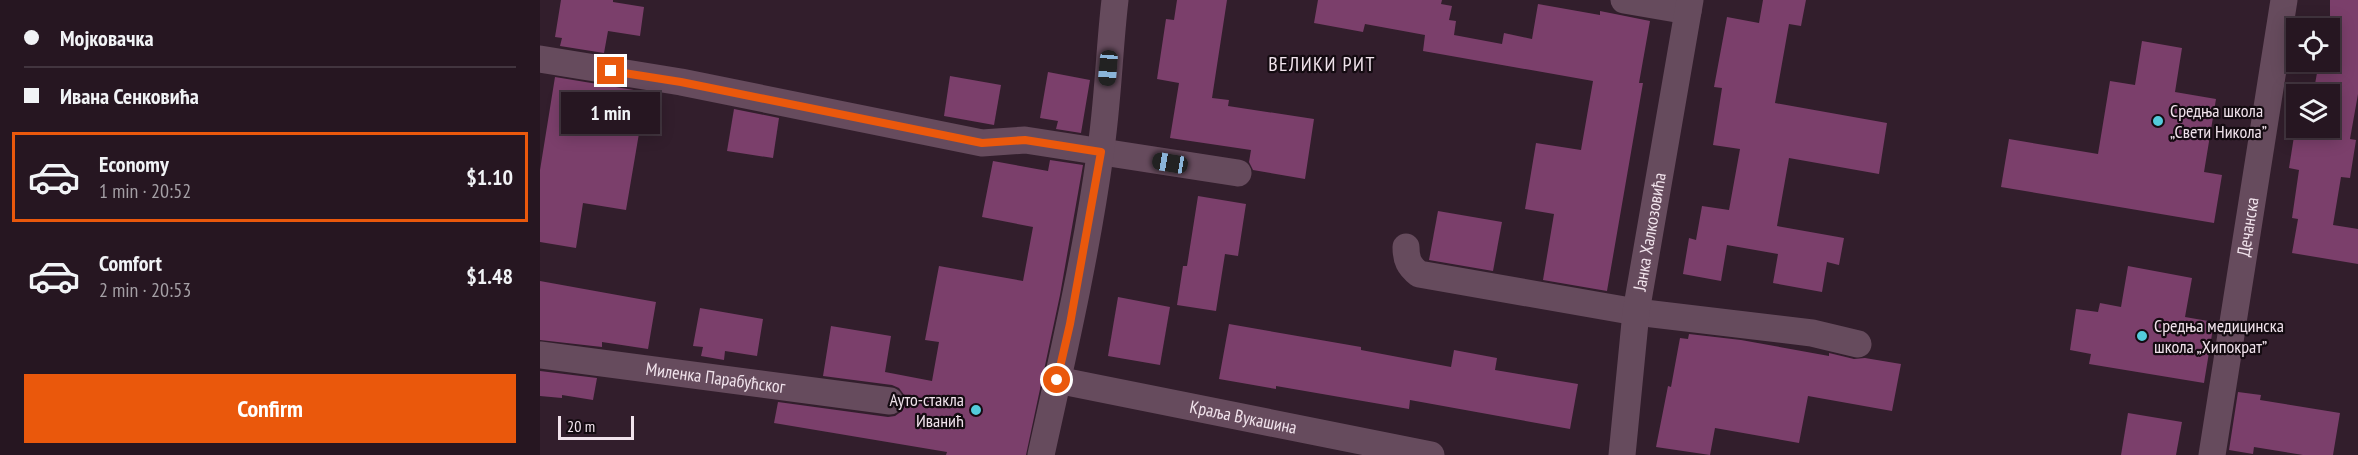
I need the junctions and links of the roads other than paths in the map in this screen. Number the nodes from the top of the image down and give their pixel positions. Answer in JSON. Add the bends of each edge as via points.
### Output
{"nodes":[{"id":1,"x":1115,"y":0,"type":"edge"},
{"id":2,"x":1624,"y":0,"type":"edge"},
{"id":3,"x":2284,"y":0,"type":"edge"},
{"id":4,"x":1689,"y":5,"type":"edge"},
{"id":5,"x":540,"y":59,"type":"edge"},
{"id":6,"x":1101,"y":152,"type":"junction"},
{"id":7,"x":1238,"y":173,"type":"dead end"},
{"id":8,"x":1406,"y":247,"type":"dead end"},
{"id":9,"x":1636,"y":312,"type":"junction"},
{"id":10,"x":1858,"y":344,"type":"dead end"},
{"id":11,"x":540,"y":355,"type":"edge"},
{"id":12,"x":1057,"y":380,"type":"junction"},
{"id":13,"x":890,"y":401,"type":"dead end"},
{"id":14,"x":1361,"y":448,"type":"edge"},
{"id":15,"x":1041,"y":455,"type":"edge"},
{"id":16,"x":1431,"y":455,"type":"edge"},
{"id":17,"x":1622,"y":455,"type":"edge"},
{"id":18,"x":2212,"y":455,"type":"edge"}],
"edges":[{"from":1,"to":6,"type":"street"},
{"from":2,"to":4,"type":"street","name":"Јанка Халкозовића"},
{"from":3,"to":18,"type":"street","name":"Дечанска"},
{"from":4,"to":9,"type":"street","name":"Јанка Халкозовића"},
{"from":5,"to":6,"type":"street","via":[[681,82],[982,143],[1025,140]]},
{"from":6,"to":7,"type":"street"},
{"from":6,"to":12,"type":"street"},
{"from":8,"to":9,"type":"street","via":[[1406,258],[1419,274]]},
{"from":9,"to":10,"type":"street","via":[[1812,333]]},
{"from":9,"to":17,"type":"street","name":"Јанка Халкозовића"},
{"from":11,"to":13,"type":"street","name":"Миленка Парабућског"},
{"from":12,"to":14,"type":"street","name":"Краља Вукашина"},
{"from":12,"to":15,"type":"street"},
{"from":14,"to":16,"type":"street","name":"Краља Вукашина"}]}
